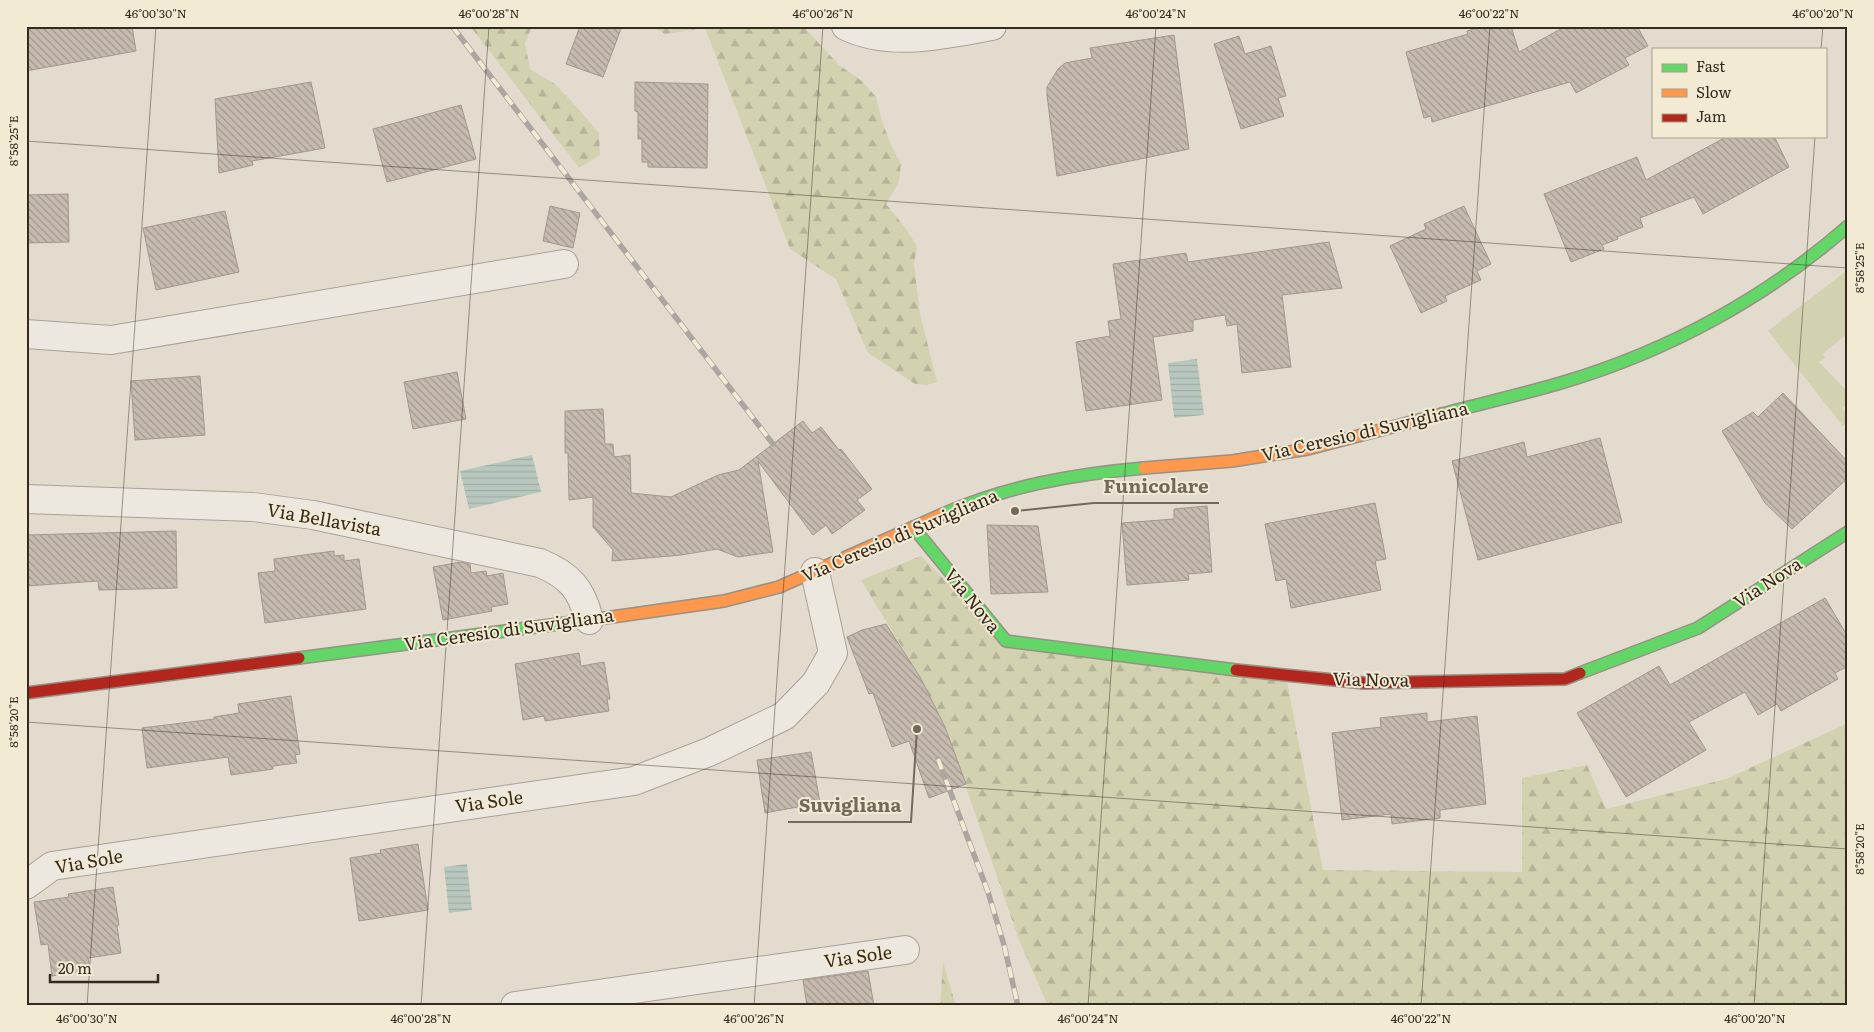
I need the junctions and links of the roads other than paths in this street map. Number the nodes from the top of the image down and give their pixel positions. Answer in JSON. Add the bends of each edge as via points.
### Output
{"nodes":[{"id":1,"x":846,"y":26,"type":"edge"},
{"id":2,"x":992,"y":26,"type":"edge"},
{"id":3,"x":1848,"y":226,"type":"edge"},
{"id":4,"x":564,"y":264,"type":"dead end"},
{"id":5,"x":26,"y":334,"type":"edge"},
{"id":6,"x":26,"y":499,"type":"edge"},
{"id":7,"x":913,"y":527,"type":"junction"},
{"id":8,"x":1848,"y":532,"type":"edge"},
{"id":9,"x":815,"y":572,"type":"junction"},
{"id":10,"x":589,"y":620,"type":"junction"},
{"id":11,"x":26,"y":693,"type":"edge"},
{"id":12,"x":26,"y":885,"type":"edge"},
{"id":13,"x":905,"y":950,"type":"dead end"},
{"id":14,"x":515,"y":1006,"type":"edge"}],
"edges":[{"from":1,"to":2,"type":"street","via":[[876,37],[900,38]]},
{"from":3,"to":7,"type":"main road","name":"Via Ceresio di Suvigliana","via":[[1789,274],[1732,310],[1665,344],[1564,382],[1298,450],[1232,461],[1090,473],[1048,480],[967,503]]},
{"from":4,"to":5,"type":"street","via":[[111,340]]},
{"from":6,"to":10,"type":"street","name":"Via Bellavista","via":[[253,507],[313,515],[540,563],[566,577],[578,589],[586,604]]},
{"from":7,"to":8,"type":"main road","name":"Via Nova","via":[[1006,641],[1277,675],[1364,682],[1565,679],[1698,628]]},
{"from":7,"to":9,"type":"main road","name":"Via Ceresio di Suvigliana"},
{"from":9,"to":10,"type":"main road","name":"Via Ceresio di Suvigliana","via":[[780,587],[724,601]]},
{"from":9,"to":12,"type":"street","name":"Via Sole","via":[[833,652],[816,683],[784,716],[709,752],[634,781],[52,866]]},
{"from":10,"to":11,"type":"main road","name":"Via Ceresio di Suvigliana"},
{"from":13,"to":14,"type":"street","name":"Via Sole"}]}
